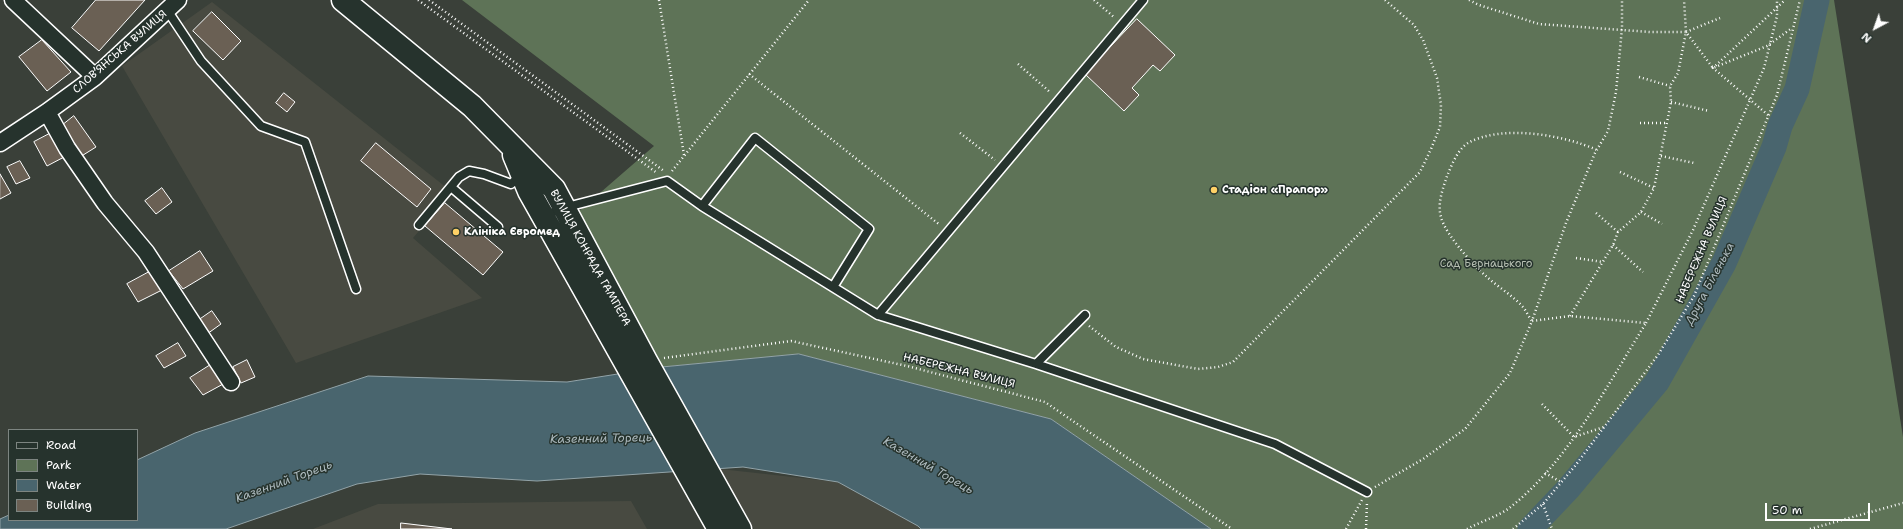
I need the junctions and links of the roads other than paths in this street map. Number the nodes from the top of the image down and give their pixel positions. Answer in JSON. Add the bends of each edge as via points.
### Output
{"nodes":[{"id":1,"x":13,"y":0,"type":"edge"},
{"id":2,"x":343,"y":0,"type":"edge"},
{"id":3,"x":1143,"y":0,"type":"edge"},
{"id":4,"x":173,"y":5,"type":"edge"},
{"id":5,"x":95,"y":76,"type":"junction"},
{"id":6,"x":47,"y":112,"type":"junction"},
{"id":7,"x":0,"y":143,"type":"edge"},
{"id":8,"x":509,"y":143,"type":"junction"},
{"id":9,"x":523,"y":174,"type":"junction"},
{"id":10,"x":451,"y":187,"type":"junction"},
{"id":11,"x":702,"y":206,"type":"junction"},
{"id":12,"x":563,"y":208,"type":"junction"},
{"id":13,"x":544,"y":216,"type":"junction"},
{"id":14,"x":419,"y":225,"type":"dead end"},
{"id":15,"x":498,"y":227,"type":"dead end"},
{"id":16,"x":833,"y":287,"type":"junction"},
{"id":17,"x":356,"y":289,"type":"dead end"},
{"id":18,"x":878,"y":315,"type":"junction"},
{"id":19,"x":1082,"y":317,"type":"road end"},
{"id":20,"x":1036,"y":364,"type":"junction"},
{"id":21,"x":230,"y":382,"type":"dead end"},
{"id":22,"x":1367,"y":492,"type":"road end"},
{"id":23,"x":716,"y":505,"type":"junction"},
{"id":24,"x":719,"y":529,"type":"edge"},
{"id":25,"x":740,"y":529,"type":"edge"}],
"edges":[{"from":1,"to":5,"type":"street"},
{"from":2,"to":8,"type":"main road","name":"ВУЛИЦЯ КОНРАДА ГАМПЕРА","via":[[472,106]]},
{"from":3,"to":18,"type":"lane"},
{"from":4,"to":5,"type":"street","name":"СЛОВ’ЯНСЬКА ВУЛИЦЯ"},
{"from":4,"to":17,"type":"lane","via":[[201,61],[261,126],[305,142]]},
{"from":5,"to":6,"type":"street","name":"СЛОВ’ЯНСЬКА ВУЛИЦЯ"},
{"from":6,"to":7,"type":"street","name":"СЛОВ’ЯНСЬКА ВУЛИЦЯ"},
{"from":6,"to":21,"type":"street","via":[[67,148],[105,203],[146,252]]},
{"from":8,"to":9,"type":"main road","name":"ВУЛИЦЯ КОНРАДА ГАМПЕРА"},
{"from":8,"to":12,"type":"main road","name":"ВУЛИЦЯ КОНРАДА ГАМПЕРА","via":[[554,189]]},
{"from":9,"to":10,"type":"lane","via":[[511,184],[469,171]]},
{"from":9,"to":13,"type":"main road","name":"ВУЛИЦЯ КОНРАДА ГАМПЕРА","via":[[526,185]]},
{"from":10,"to":14,"type":"lane"},
{"from":10,"to":15,"type":"lane"},
{"from":11,"to":12,"type":"lane","via":[[667,181]]},
{"from":11,"to":16,"type":"lane"},
{"from":11,"to":16,"type":"lane","via":[[755,138],[869,229]]},
{"from":12,"to":13,"type":"lane"},
{"from":12,"to":23,"type":"main road","name":"ВУЛИЦЯ КОНРАДА ГАМПЕРА","via":[[646,362]]},
{"from":13,"to":23,"type":"main road","name":"ВУЛИЦЯ КОНРАДА ГАМПЕРА","via":[[619,352]]},
{"from":16,"to":18,"type":"lane"},
{"from":18,"to":20,"type":"lane"},
{"from":19,"to":20,"type":"lane"},
{"from":20,"to":22,"type":"lane","via":[[1275,444]]},
{"from":23,"to":24,"type":"main road"},
{"from":23,"to":25,"type":"main road"}]}
